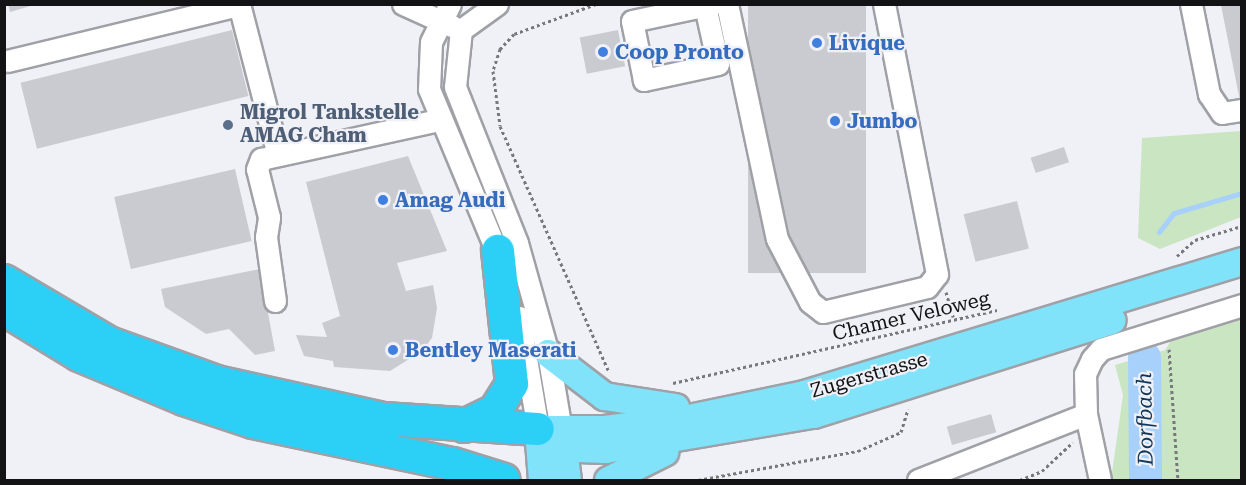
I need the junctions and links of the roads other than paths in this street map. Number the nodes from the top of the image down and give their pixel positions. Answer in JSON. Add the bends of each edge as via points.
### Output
{"nodes":[{"id":1,"x":403,"y":4,"type":"edge"},
{"id":2,"x":497,"y":4,"type":"edge"},
{"id":3,"x":727,"y":4,"type":"edge"},
{"id":4,"x":884,"y":4,"type":"edge"},
{"id":5,"x":1191,"y":4,"type":"edge"},
{"id":6,"x":239,"y":5,"type":"edge"},
{"id":7,"x":709,"y":5,"type":"edge"},
{"id":8,"x":444,"y":13,"type":"edge"},
{"id":9,"x":461,"y":30,"type":"junction"},
{"id":10,"x":7,"y":61,"type":"dead end"},
{"id":11,"x":1242,"y":110,"type":"edge"},
{"id":12,"x":438,"y":120,"type":"junction"},
{"id":13,"x":278,"y":155,"type":"junction"},
{"id":14,"x":498,"y":251,"type":"junction"},
{"id":15,"x":1242,"y":261,"type":"edge"},
{"id":16,"x":1242,"y":279,"type":"edge"},
{"id":17,"x":4,"y":281,"type":"edge"},
{"id":18,"x":275,"y":301,"type":"dead end"},
{"id":19,"x":1242,"y":305,"type":"edge"},
{"id":20,"x":4,"y":309,"type":"edge"},
{"id":21,"x":548,"y":353,"type":"junction"},
{"id":22,"x":928,"y":359,"type":"junction"},
{"id":23,"x":813,"y":414,"type":"junction"},
{"id":24,"x":1088,"y":420,"type":"junction"},
{"id":25,"x":461,"y":427,"type":"junction"},
{"id":26,"x":550,"y":438,"type":"junction"},
{"id":27,"x":368,"y":445,"type":"junction"},
{"id":28,"x":504,"y":480,"type":"edge"},
{"id":29,"x":542,"y":480,"type":"edge"},
{"id":30,"x":567,"y":480,"type":"edge"},
{"id":31,"x":609,"y":480,"type":"edge"},
{"id":32,"x":918,"y":480,"type":"edge"},
{"id":33,"x":1100,"y":480,"type":"edge"}],
"edges":[{"from":1,"to":8,"type":"street"},
{"from":2,"to":9,"type":"street"},
{"from":3,"to":4,"type":"street","via":[[777,238],[810,302],[823,312],[927,288],[937,274]]},
{"from":5,"to":11,"type":"street","via":[[1209,94],[1222,113]]},
{"from":6,"to":10,"type":"street"},
{"from":6,"to":13,"type":"street"},
{"from":7,"to":7,"type":"street","via":[[718,64],[644,80],[632,21]]},
{"from":8,"to":9,"type":"street"},
{"from":8,"to":12,"type":"street","via":[[428,63]]},
{"from":9,"to":21,"type":"street","via":[[455,87],[463,118],[516,243]]},
{"from":12,"to":13,"type":"street"},
{"from":12,"to":14,"type":"street"},
{"from":13,"to":18,"type":"street","via":[[261,159],[257,169],[269,217],[266,237]]},
{"from":14,"to":25,"type":"highway","via":[[511,352],[510,390],[495,411]]},
{"from":14,"to":26,"type":"street","via":[[520,318]]},
{"from":15,"to":22,"type":"main road","name":"Zugerstrasse"},
{"from":16,"to":23,"type":"main road","name":"Zugerstrasse"},
{"from":17,"to":25,"type":"highway","via":[[109,343],[160,364],[294,402]]},
{"from":19,"to":24,"type":"street","via":[[1101,349],[1085,374]]},
{"from":20,"to":27,"type":"highway","via":[[79,355],[184,399],[253,422]]},
{"from":21,"to":22,"type":"main road","via":[[584,386],[652,408],[750,394],[900,357]]},
{"from":21,"to":26,"type":"street"},
{"from":22,"to":26,"type":"main road","name":"Zugerstrasse","via":[[684,419]]},
{"from":23,"to":26,"type":"main road","name":"Zugerstrasse","via":[[654,443]]},
{"from":23,"to":31,"type":"main road","via":[[647,457]]},
{"from":24,"to":32,"type":"street"},
{"from":24,"to":33,"type":"street"},
{"from":25,"to":26,"type":"highway"},
{"from":26,"to":27,"type":"highway"},
{"from":26,"to":29,"type":"main road"},
{"from":26,"to":30,"type":"main road"},
{"from":27,"to":28,"type":"highway"}]}
